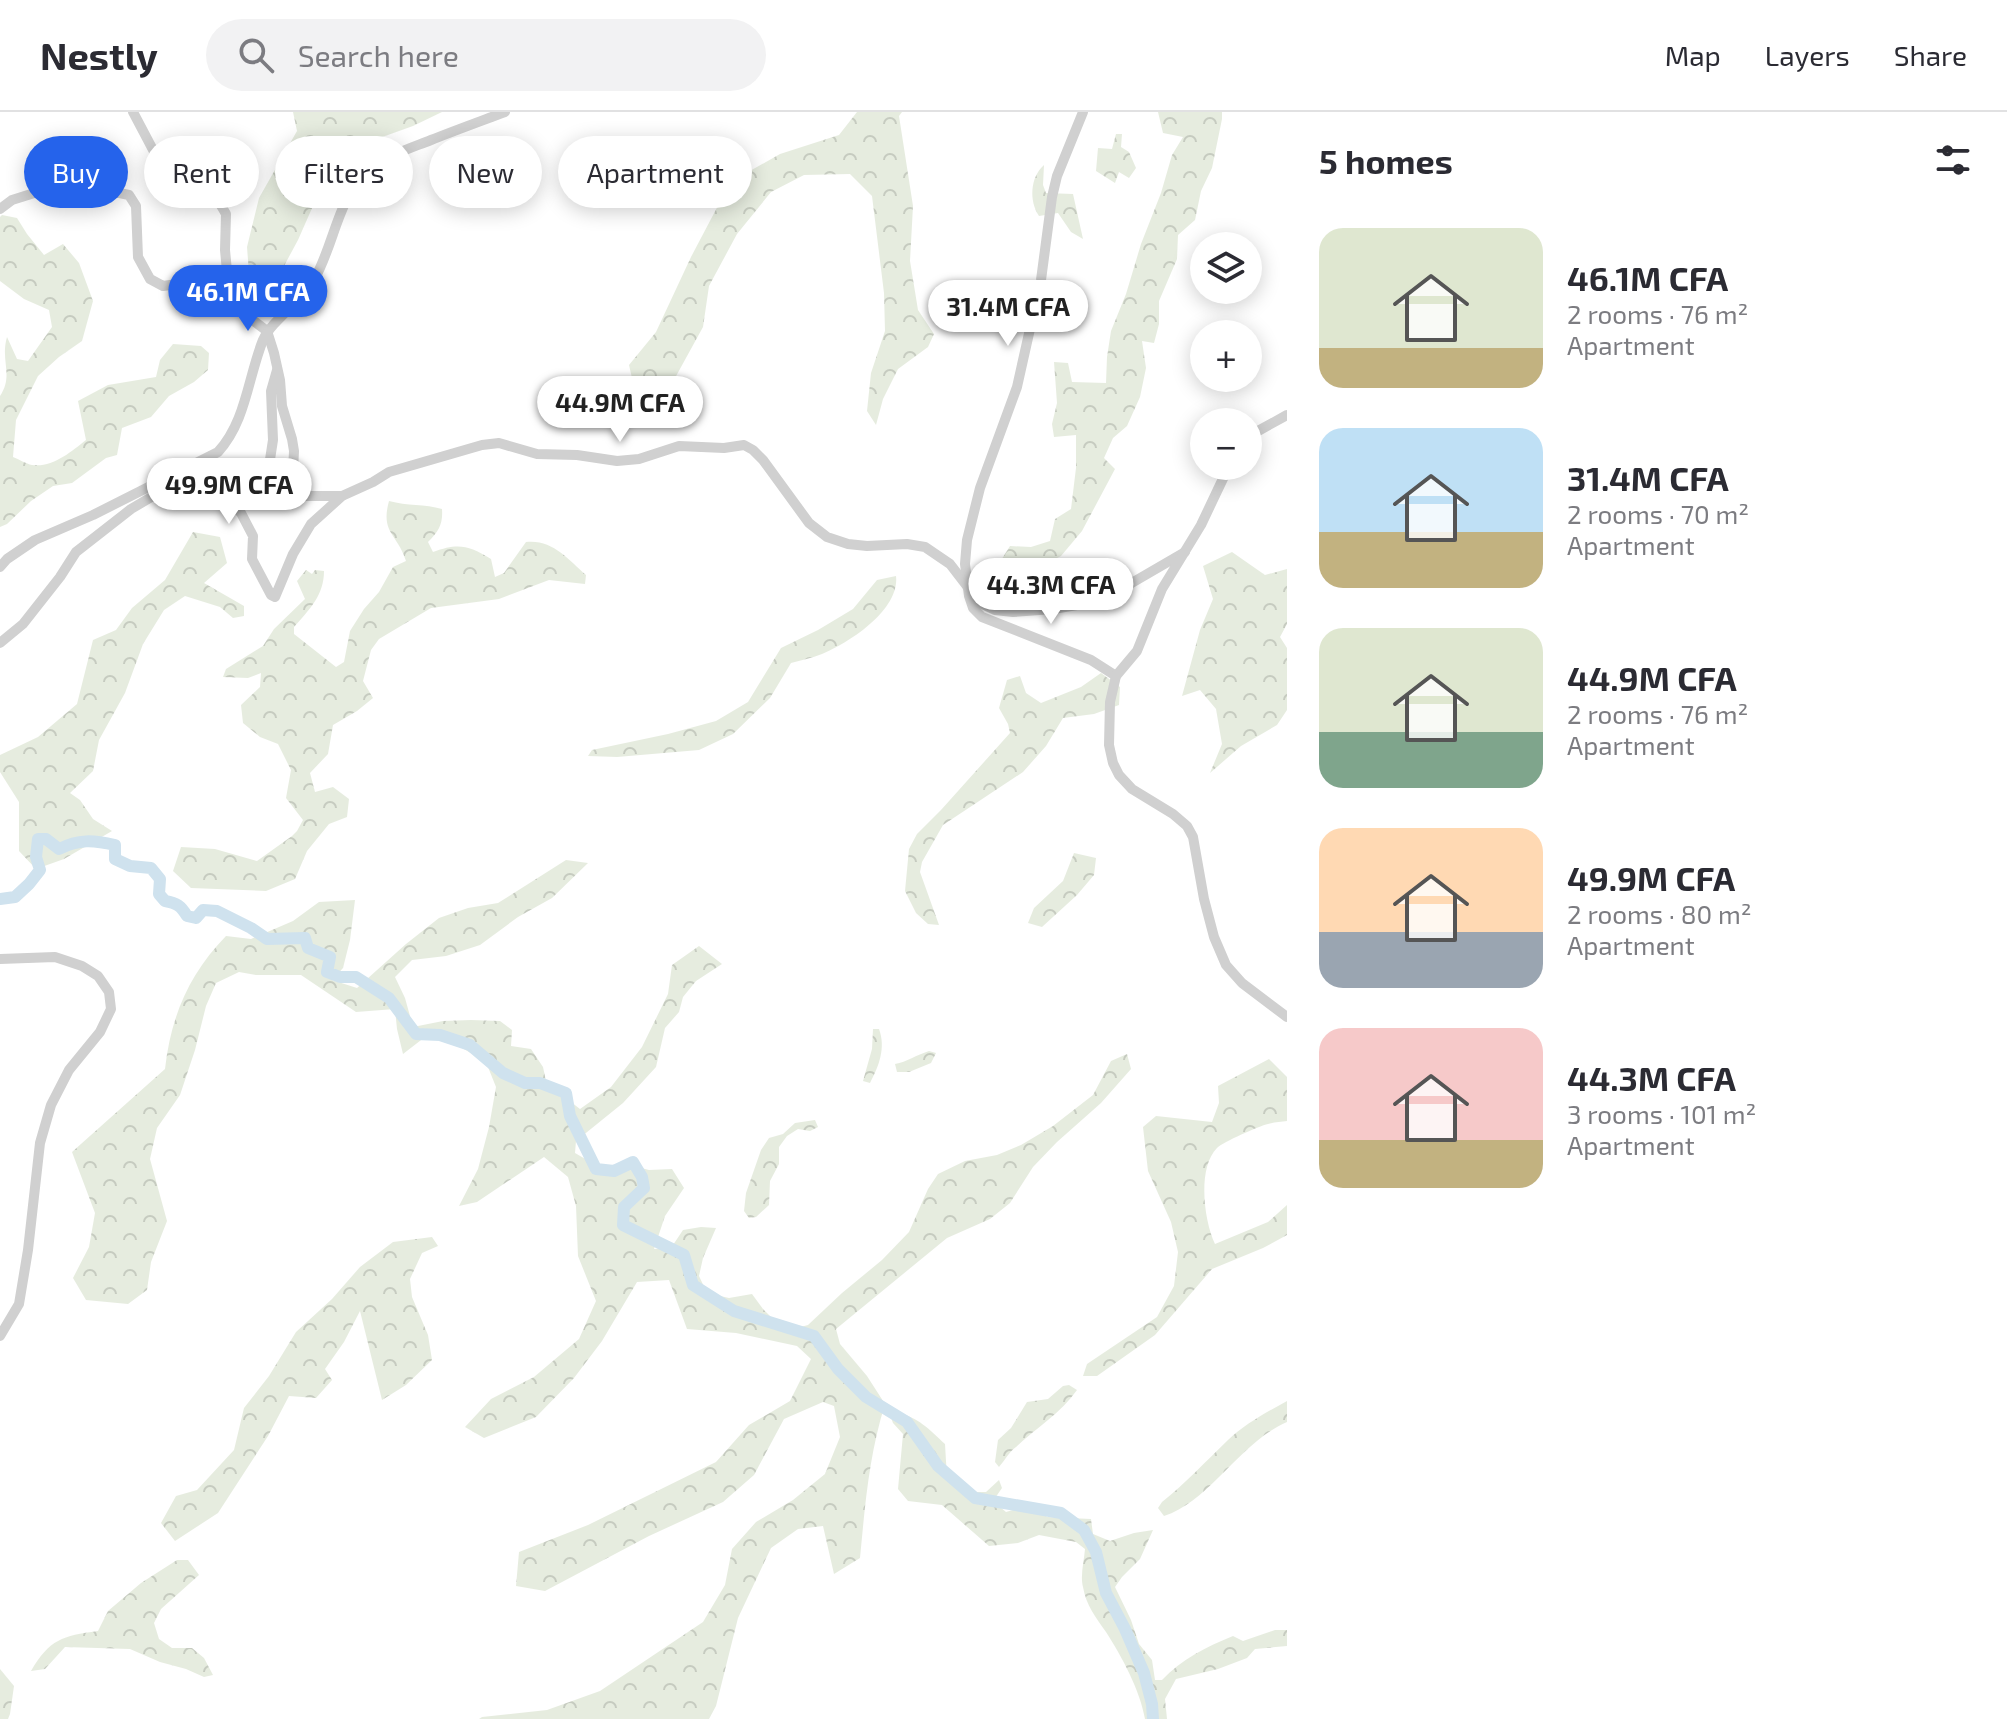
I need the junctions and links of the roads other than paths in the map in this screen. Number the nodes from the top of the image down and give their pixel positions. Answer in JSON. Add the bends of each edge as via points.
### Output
{"nodes":[{"id":1,"x":133,"y":112,"type":"edge"},
{"id":2,"x":505,"y":112,"type":"edge"},
{"id":3,"x":1083,"y":112,"type":"edge"},
{"id":4,"x":0,"y":209,"type":"edge"},
{"id":5,"x":238,"y":309,"type":"junction"},
{"id":6,"x":267,"y":331,"type":"junction"},
{"id":7,"x":277,"y":368,"type":"junction"},
{"id":8,"x":1287,"y":415,"type":"edge"},
{"id":9,"x":1262,"y":429,"type":"edge"},
{"id":10,"x":209,"y":460,"type":"junction"},
{"id":11,"x":269,"y":466,"type":"dead end"},
{"id":12,"x":1222,"y":480,"type":"edge"},
{"id":13,"x":342,"y":496,"type":"junction"},
{"id":14,"x":1185,"y":552,"type":"junction"},
{"id":15,"x":0,"y":567,"type":"edge"},
{"id":16,"x":968,"y":586,"type":"junction"},
{"id":17,"x":0,"y":643,"type":"edge"},
{"id":18,"x":1116,"y":676,"type":"junction"},
{"id":19,"x":0,"y":959,"type":"edge"},
{"id":20,"x":1287,"y":1017,"type":"edge"},
{"id":21,"x":0,"y":1336,"type":"edge"}],
"edges":[{"from":1,"to":5,"type":"street","via":[[161,165],[219,202],[226,214],[228,282]]},
{"from":2,"to":6,"type":"street","via":[[386,158],[360,178],[344,204],[315,279]]},
{"from":3,"to":16,"type":"street","via":[[1057,176],[1017,387],[970,529],[965,555]]},
{"from":4,"to":5,"type":"street","via":[[12,200],[73,184],[129,195],[136,206],[138,257],[150,279],[163,286],[193,285]]},
{"from":5,"to":6,"type":"street"},
{"from":6,"to":7,"type":"street"},
{"from":6,"to":10,"type":"street","via":[[231,435]]},
{"from":7,"to":11,"type":"street","via":[[271,391]]},
{"from":7,"to":13,"type":"street","via":[[299,493]]},
{"from":8,"to":9,"type":"street"},
{"from":10,"to":13,"type":"street","via":[[202,479],[205,490],[239,509],[253,536],[252,559],[273,597],[311,524]]},
{"from":10,"to":15,"type":"street","via":[[35,540]]},
{"from":10,"to":17,"type":"street","via":[[131,509],[76,552],[23,624]]},
{"from":12,"to":14,"type":"street"},
{"from":13,"to":16,"type":"street","via":[[389,472],[482,445],[617,461],[679,446],[744,445],[763,460],[809,523],[827,537],[867,546],[925,547],[950,564]]},
{"from":14,"to":16,"type":"street","via":[[1103,598],[1063,608],[995,610],[980,603]]},
{"from":14,"to":18,"type":"street","via":[[1162,589],[1137,651]]},
{"from":16,"to":18,"type":"street","via":[[973,608],[982,617],[1091,660]]},
{"from":18,"to":20,"type":"street","via":[[1109,745],[1119,775],[1187,826],[1220,954],[1242,983]]},
{"from":19,"to":21,"type":"street","via":[[55,957],[82,966],[109,992],[111,1009],[51,1105],[40,1143],[19,1304]]}]}
